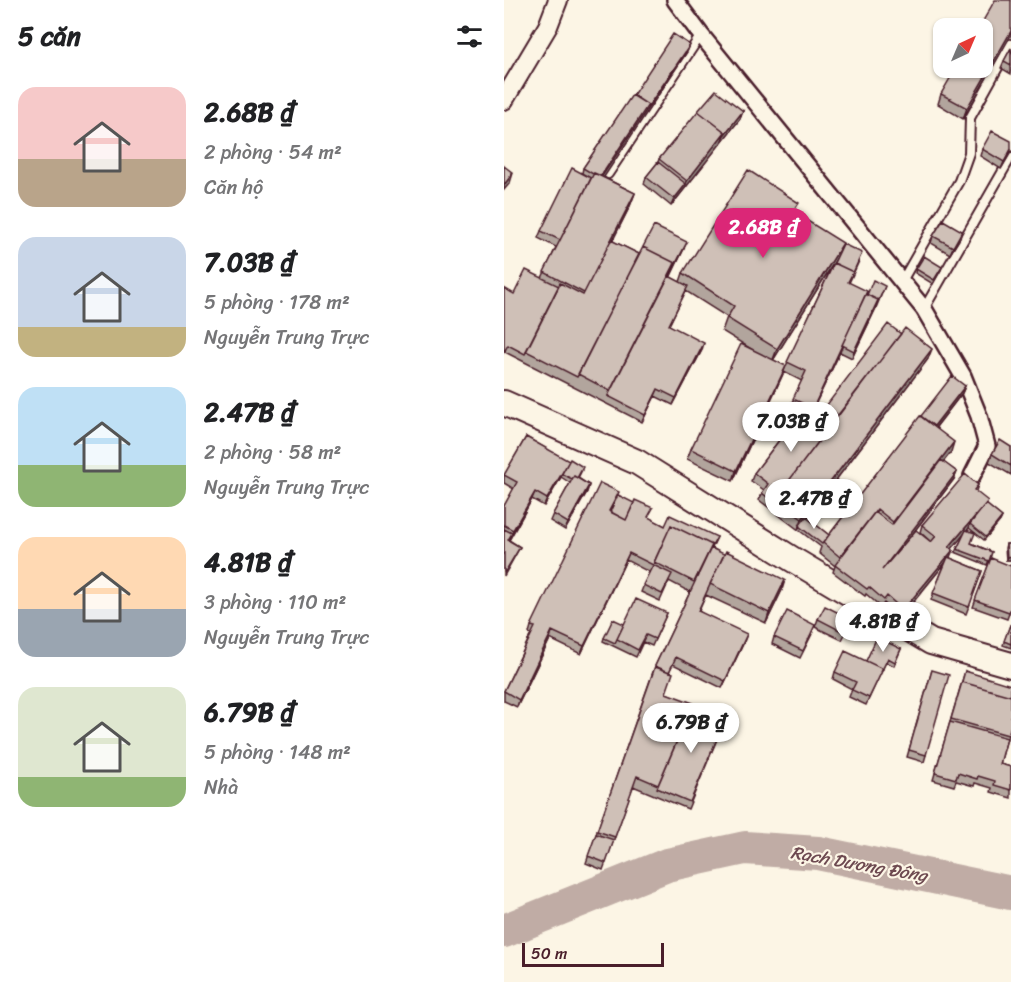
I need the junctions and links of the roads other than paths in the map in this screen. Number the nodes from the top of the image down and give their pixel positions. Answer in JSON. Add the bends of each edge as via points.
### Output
{"nodes":[{"id":1,"x":558,"y":0,"type":"edge"},
{"id":2,"x":675,"y":0,"type":"edge"},
{"id":3,"x":701,"y":35,"type":"junction"},
{"id":4,"x":1011,"y":44,"type":"edge"},
{"id":5,"x":504,"y":100,"type":"edge"},
{"id":6,"x":1011,"y":157,"type":"edge"},
{"id":7,"x":608,"y":174,"type":"edge"},
{"id":8,"x":901,"y":283,"type":"junction"},
{"id":9,"x":924,"y":309,"type":"junction"},
{"id":10,"x":504,"y":403,"type":"edge"},
{"id":11,"x":972,"y":476,"type":"edge"},
{"id":12,"x":1011,"y":665,"type":"edge"}],
"edges":[{"from":1,"to":5,"type":"street","via":[[549,26]]},
{"from":2,"to":3,"type":"street"},
{"from":3,"to":7,"type":"lane"},
{"from":3,"to":8,"type":"street"},
{"from":4,"to":8,"type":"lane","via":[[970,118],[969,153],[959,181]]},
{"from":6,"to":9,"type":"lane"},
{"from":8,"to":9,"type":"street"},
{"from":9,"to":11,"type":"street","via":[[963,376],[980,416],[987,446]]},
{"from":10,"to":12,"type":"main road","via":[[637,462],[931,642]]}]}
